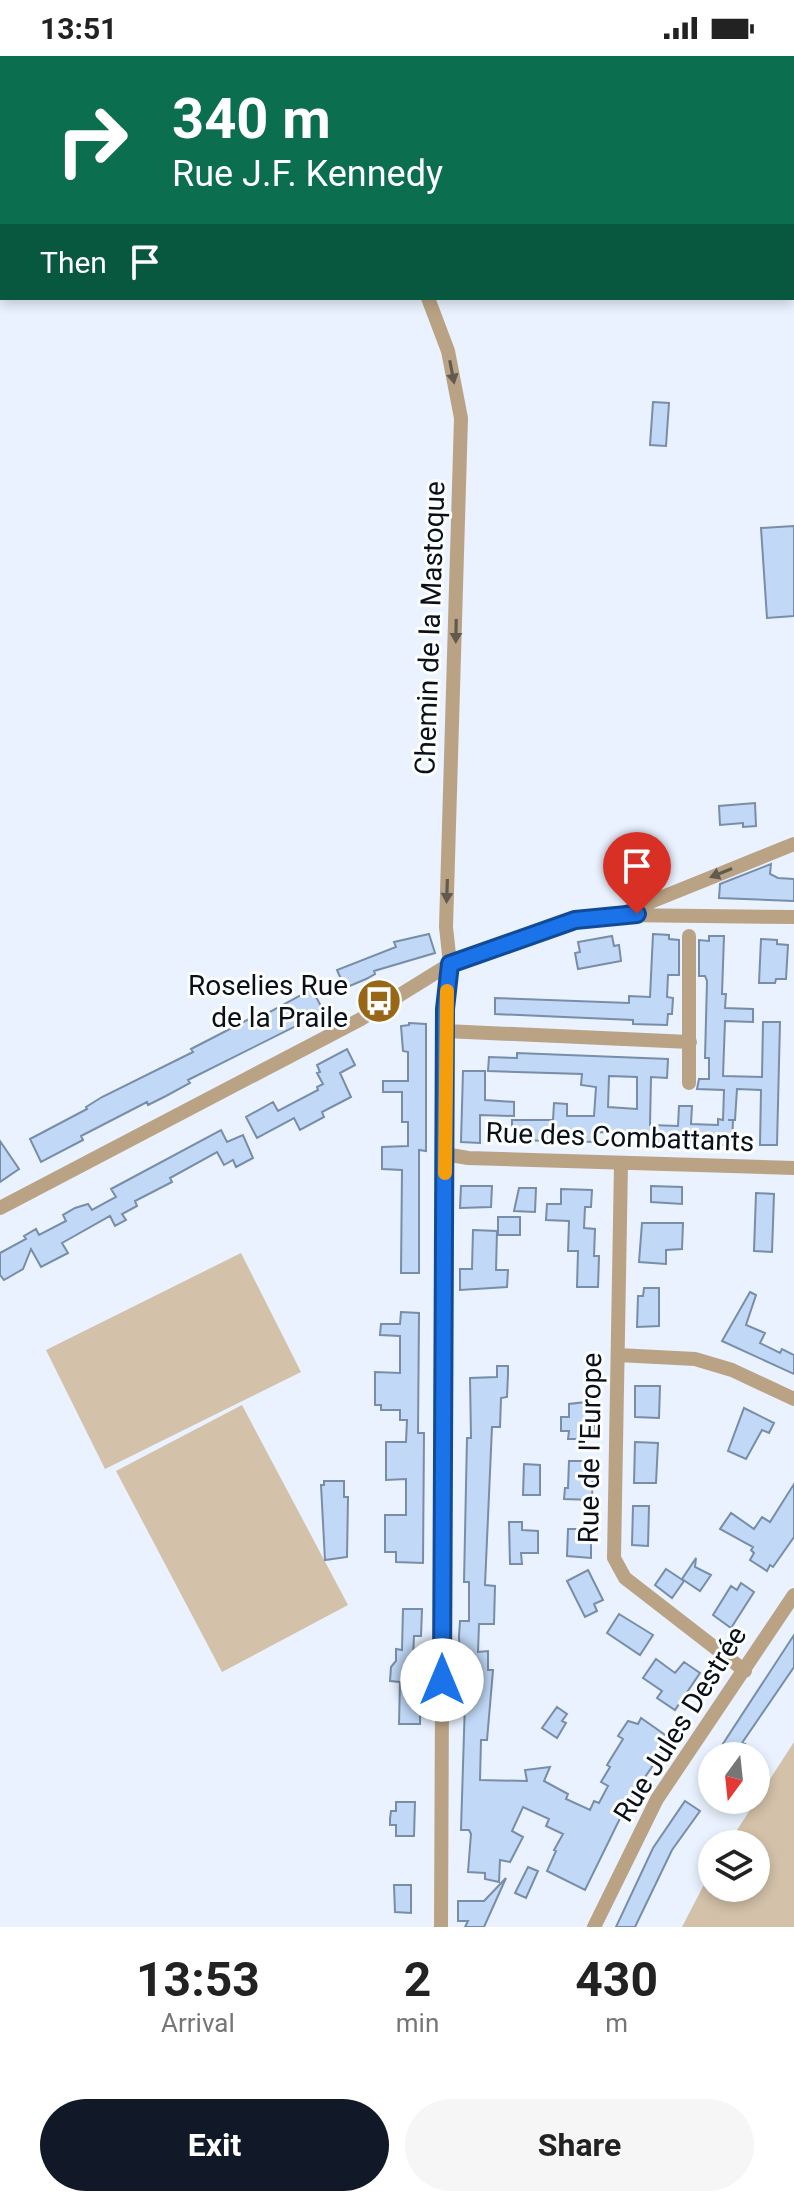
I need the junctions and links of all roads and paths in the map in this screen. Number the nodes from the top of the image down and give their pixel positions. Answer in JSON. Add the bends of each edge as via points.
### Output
{"nodes":[{"id":1,"x":429,"y":300,"type":"edge"},
{"id":2,"x":794,"y":844,"type":"edge"},
{"id":3,"x":619,"y":915,"type":"junction"},
{"id":4,"x":794,"y":917,"type":"edge"},
{"id":5,"x":689,"y":936,"type":"dead end"},
{"id":6,"x":450,"y":964,"type":"junction"},
{"id":7,"x":445,"y":1031,"type":"junction"},
{"id":8,"x":690,"y":1042,"type":"junction"},
{"id":9,"x":689,"y":1083,"type":"dead end"},
{"id":10,"x":445,"y":1154,"type":"junction"},
{"id":11,"x":621,"y":1164,"type":"junction"},
{"id":12,"x":794,"y":1168,"type":"edge"},
{"id":13,"x":0,"y":1208,"type":"edge"},
{"id":14,"x":618,"y":1355,"type":"junction"},
{"id":15,"x":794,"y":1399,"type":"edge"},
{"id":16,"x":794,"y":1595,"type":"edge"},
{"id":17,"x":745,"y":1671,"type":"junction"},
{"id":18,"x":441,"y":1927,"type":"edge"},
{"id":19,"x":594,"y":1927,"type":"edge"}],
"edges":[{"from":1,"to":6,"type":"street","name":"Chemin de la Mastoque","one_way":true,"via":[[448,351],[461,418],[446,927]]},
{"from":2,"to":3,"type":"street","one_way":true},
{"from":3,"to":4,"type":"street"},
{"from":3,"to":6,"type":"street","via":[[575,920]]},
{"from":5,"to":8,"type":"street"},
{"from":6,"to":7,"type":"street","name":"Chemin de la Mastoque"},
{"from":6,"to":13,"type":"street","via":[[361,1019]]},
{"from":7,"to":8,"type":"street"},
{"from":7,"to":10,"type":"street","name":"Chemin de la Mastoque"},
{"from":8,"to":9,"type":"street"},
{"from":10,"to":11,"type":"street","name":"Rue des Combattants"},
{"from":10,"to":18,"type":"street","name":"Chemin de la Mastoque"},
{"from":11,"to":12,"type":"street","name":"Rue des Combattants"},
{"from":11,"to":14,"type":"street","name":"Rue de l'Europe"},
{"from":14,"to":15,"type":"street","via":[[695,1359]]},
{"from":14,"to":17,"type":"street","name":"Rue de l'Europe","via":[[614,1558],[625,1578]]},
{"from":16,"to":17,"type":"street","name":"Rue Jules Destrée"},
{"from":17,"to":19,"type":"street","name":"Rue Jules Destrée","via":[[657,1799]]}]}
